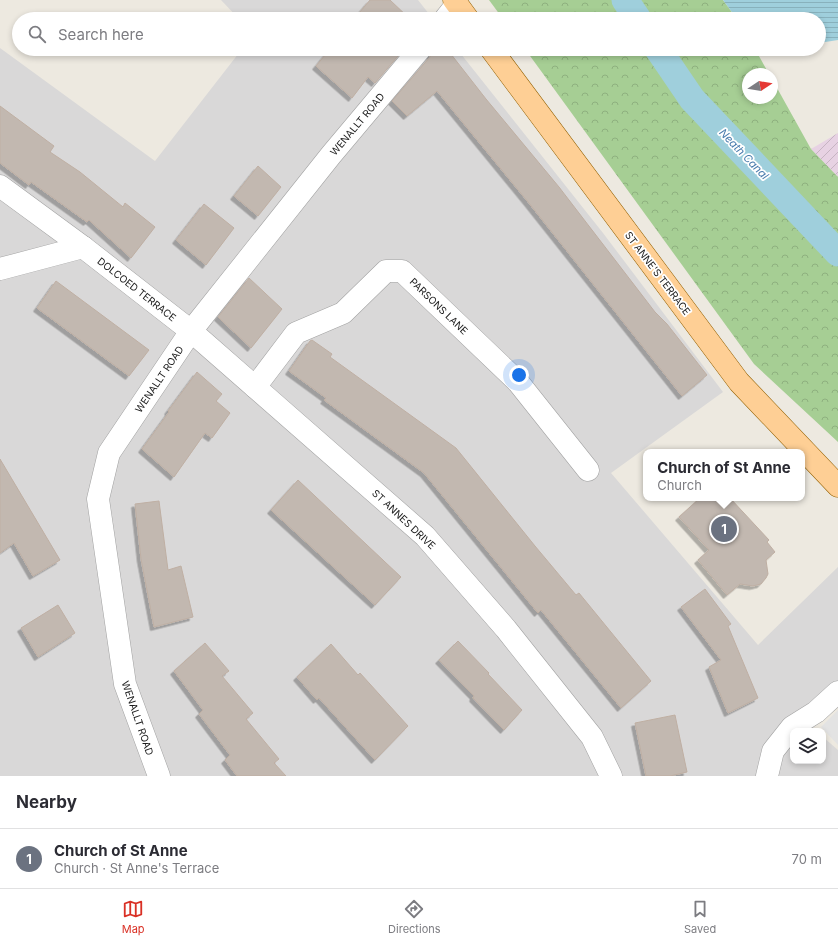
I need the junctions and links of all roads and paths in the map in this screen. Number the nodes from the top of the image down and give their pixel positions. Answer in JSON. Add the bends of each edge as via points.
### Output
{"nodes":[{"id":1,"x":414,"y":56,"type":"edge"},
{"id":2,"x":496,"y":56,"type":"edge"},
{"id":3,"x":0,"y":186,"type":"edge"},
{"id":4,"x":83,"y":247,"type":"junction"},
{"id":5,"x":0,"y":269,"type":"edge"},
{"id":6,"x":191,"y":332,"type":"junction"},
{"id":7,"x":255,"y":387,"type":"junction"},
{"id":8,"x":803,"y":449,"type":"edge"},
{"id":9,"x":805,"y":451,"type":"edge"},
{"id":10,"x":588,"y":470,"type":"dead end"},
{"id":11,"x":838,"y":486,"type":"edge"},
{"id":12,"x":838,"y":692,"type":"edge"},
{"id":13,"x":158,"y":776,"type":"edge"},
{"id":14,"x":611,"y":776,"type":"edge"},
{"id":15,"x":767,"y":776,"type":"edge"}],
"edges":[{"from":1,"to":6,"type":"street","name":"WENALLT ROAD","via":[[331,155]]},
{"from":2,"to":8,"type":"main road","name":"ST ANNE'S TERRACE","via":[[739,382]]},
{"from":3,"to":4,"type":"street","name":"DOLCOED TERRACE"},
{"from":4,"to":5,"type":"street"},
{"from":4,"to":6,"type":"street","name":"DOLCOED TERRACE"},
{"from":6,"to":7,"type":"street","name":"ST ANNES DRIVE"},
{"from":6,"to":13,"type":"street","name":"WENALLT ROAD","via":[[109,453],[98,499],[125,684]]},
{"from":7,"to":10,"type":"street","name":"PARSONS LANE","via":[[296,333],[343,313],[386,271],[402,270],[518,382]]},
{"from":7,"to":14,"type":"street","name":"ST ANNES DRIVE","via":[[425,536],[506,629],[592,737]]},
{"from":9,"to":11,"type":"main road","name":"ST ANNE'S TERRACE"},
{"from":12,"to":15,"type":"street","via":[[816,712],[792,727],[773,751]]}]}
